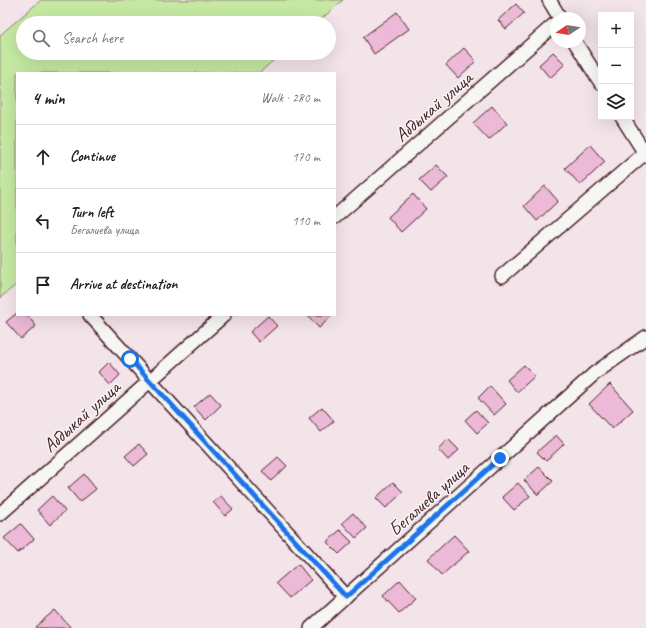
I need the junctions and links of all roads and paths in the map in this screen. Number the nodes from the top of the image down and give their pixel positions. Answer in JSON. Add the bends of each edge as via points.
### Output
{"nodes":[{"id":1,"x":549,"y":0,"type":"edge"},
{"id":2,"x":556,"y":12,"type":"edge"},
{"id":3,"x":550,"y":28,"type":"edge"},
{"id":4,"x":579,"y":48,"type":"edge"},
{"id":5,"x":598,"y":78,"type":"edge"},
{"id":6,"x":624,"y":120,"type":"edge"},
{"id":7,"x":645,"y":154,"type":"edge"},
{"id":8,"x":336,"y":217,"type":"edge"},
{"id":9,"x":502,"y":276,"type":"dead end"},
{"id":10,"x":91,"y":316,"type":"edge"},
{"id":11,"x":223,"y":316,"type":"edge"},
{"id":12,"x":646,"y":337,"type":"edge"},
{"id":13,"x":150,"y":380,"type":"junction"},
{"id":14,"x":0,"y":514,"type":"edge"},
{"id":15,"x":346,"y":597,"type":"junction"},
{"id":16,"x":311,"y":628,"type":"edge"}],
"edges":[{"from":1,"to":2,"type":"street"},
{"from":3,"to":8,"type":"street","name":"Абдыкай улица"},
{"from":4,"to":5,"type":"street"},
{"from":6,"to":7,"type":"street"},
{"from":7,"to":9,"type":"street"},
{"from":10,"to":13,"type":"street"},
{"from":11,"to":13,"type":"street","name":"Абдыкай улица"},
{"from":12,"to":15,"type":"street","name":"Бегалиева улица","via":[[595,373]]},
{"from":13,"to":14,"type":"street","name":"Абдыкай улица"},
{"from":13,"to":15,"type":"street"},
{"from":15,"to":16,"type":"street","name":"Бегалиева улица"}]}
